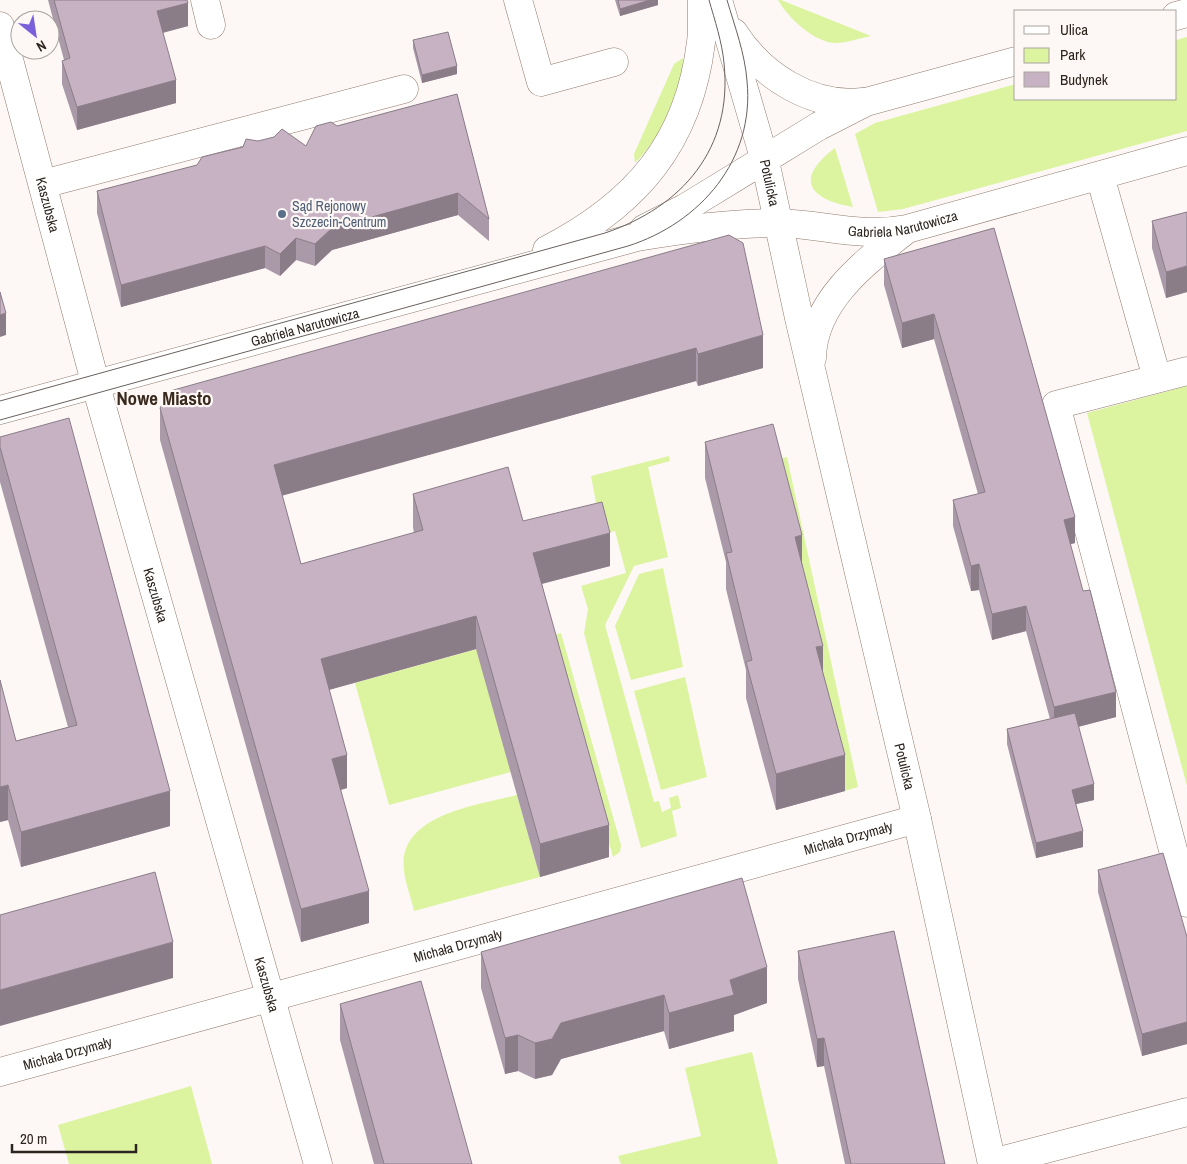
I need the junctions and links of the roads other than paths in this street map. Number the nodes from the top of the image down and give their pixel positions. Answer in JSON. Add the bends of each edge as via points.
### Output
{"nodes":[{"id":1,"x":518,"y":0,"type":"edge"},
{"id":2,"x":702,"y":0,"type":"edge"},
{"id":3,"x":718,"y":0,"type":"edge"},
{"id":4,"x":0,"y":26,"type":"edge"},
{"id":5,"x":614,"y":62,"type":"dead end"},
{"id":6,"x":1014,"y":62,"type":"edge"},
{"id":7,"x":404,"y":89,"type":"dead end"},
{"id":8,"x":866,"y":102,"type":"junction"},
{"id":9,"x":1187,"y":151,"type":"edge"},
{"id":10,"x":765,"y":161,"type":"junction"},
{"id":11,"x":1100,"y":176,"type":"junction"},
{"id":12,"x":42,"y":184,"type":"junction"},
{"id":13,"x":778,"y":224,"type":"junction"},
{"id":14,"x":907,"y":229,"type":"junction"},
{"id":15,"x":610,"y":243,"type":"junction"},
{"id":16,"x":492,"y":276,"type":"junction"},
{"id":17,"x":811,"y":369,"type":"junction"},
{"id":18,"x":1187,"y":371,"type":"edge"},
{"id":19,"x":1156,"y":378,"type":"junction"},
{"id":20,"x":96,"y":384,"type":"junction"},
{"id":21,"x":0,"y":410,"type":"edge"},
{"id":22,"x":917,"y":819,"type":"junction"},
{"id":23,"x":1187,"y":903,"type":"edge"},
{"id":24,"x":271,"y":997,"type":"junction"},
{"id":25,"x":0,"y":1072,"type":"edge"},
{"id":26,"x":1187,"y":1112,"type":"edge"},
{"id":27,"x":318,"y":1164,"type":"edge"},
{"id":28,"x":992,"y":1164,"type":"edge"}],
"edges":[{"from":1,"to":5,"type":"street","via":[[542,82]]},
{"from":2,"to":16,"type":"street","via":[[701,42],[691,95],[660,160],[629,195],[581,231]]},
{"from":3,"to":8,"type":"street","name":"Gabriela Narutowicza","via":[[744,48],[765,70],[787,84],[821,98]]},
{"from":3,"to":10,"type":"street","name":"Potulicka"},
{"from":4,"to":12,"type":"street","name":"Kaszubska"},
{"from":6,"to":8,"type":"street","name":"Gabriela Narutowicza"},
{"from":7,"to":12,"type":"street"},
{"from":8,"to":10,"type":"street","name":"Gabriela Narutowicza","via":[[819,126]]},
{"from":9,"to":11,"type":"street","name":"Gabriela Narutowicza"},
{"from":10,"to":13,"type":"street","name":"Potulicka"},
{"from":10,"to":15,"type":"street","name":"Gabriela Narutowicza","via":[[685,208]]},
{"from":11,"to":14,"type":"street","name":"Gabriela Narutowicza"},
{"from":11,"to":19,"type":"street"},
{"from":12,"to":20,"type":"street","name":"Kaszubska"},
{"from":13,"to":14,"type":"street","name":"Gabriela Narutowicza","via":[[871,233]]},
{"from":13,"to":15,"type":"street","name":"Gabriela Narutowicza","via":[[660,233]]},
{"from":13,"to":17,"type":"street","name":"Potulicka"},
{"from":14,"to":17,"type":"street","name":"Potulicka","via":[[853,274],[826,310],[812,346]]},
{"from":15,"to":16,"type":"street","name":"Gabriela Narutowicza"},
{"from":16,"to":20,"type":"street","name":"Gabriela Narutowicza"},
{"from":17,"to":22,"type":"street","name":"Potulicka"},
{"from":18,"to":19,"type":"street"},
{"from":19,"to":23,"type":"street","via":[[1056,405]]},
{"from":20,"to":21,"type":"street","name":"Gabriela Narutowicza"},
{"from":20,"to":24,"type":"street","name":"Kaszubska"},
{"from":22,"to":24,"type":"street","name":"Michała Drzymały"},
{"from":22,"to":28,"type":"street","name":"Potulicka"},
{"from":24,"to":25,"type":"street","name":"Michała Drzymały"},
{"from":24,"to":27,"type":"street","name":"Kaszubska"},
{"from":26,"to":28,"type":"street"}]}
